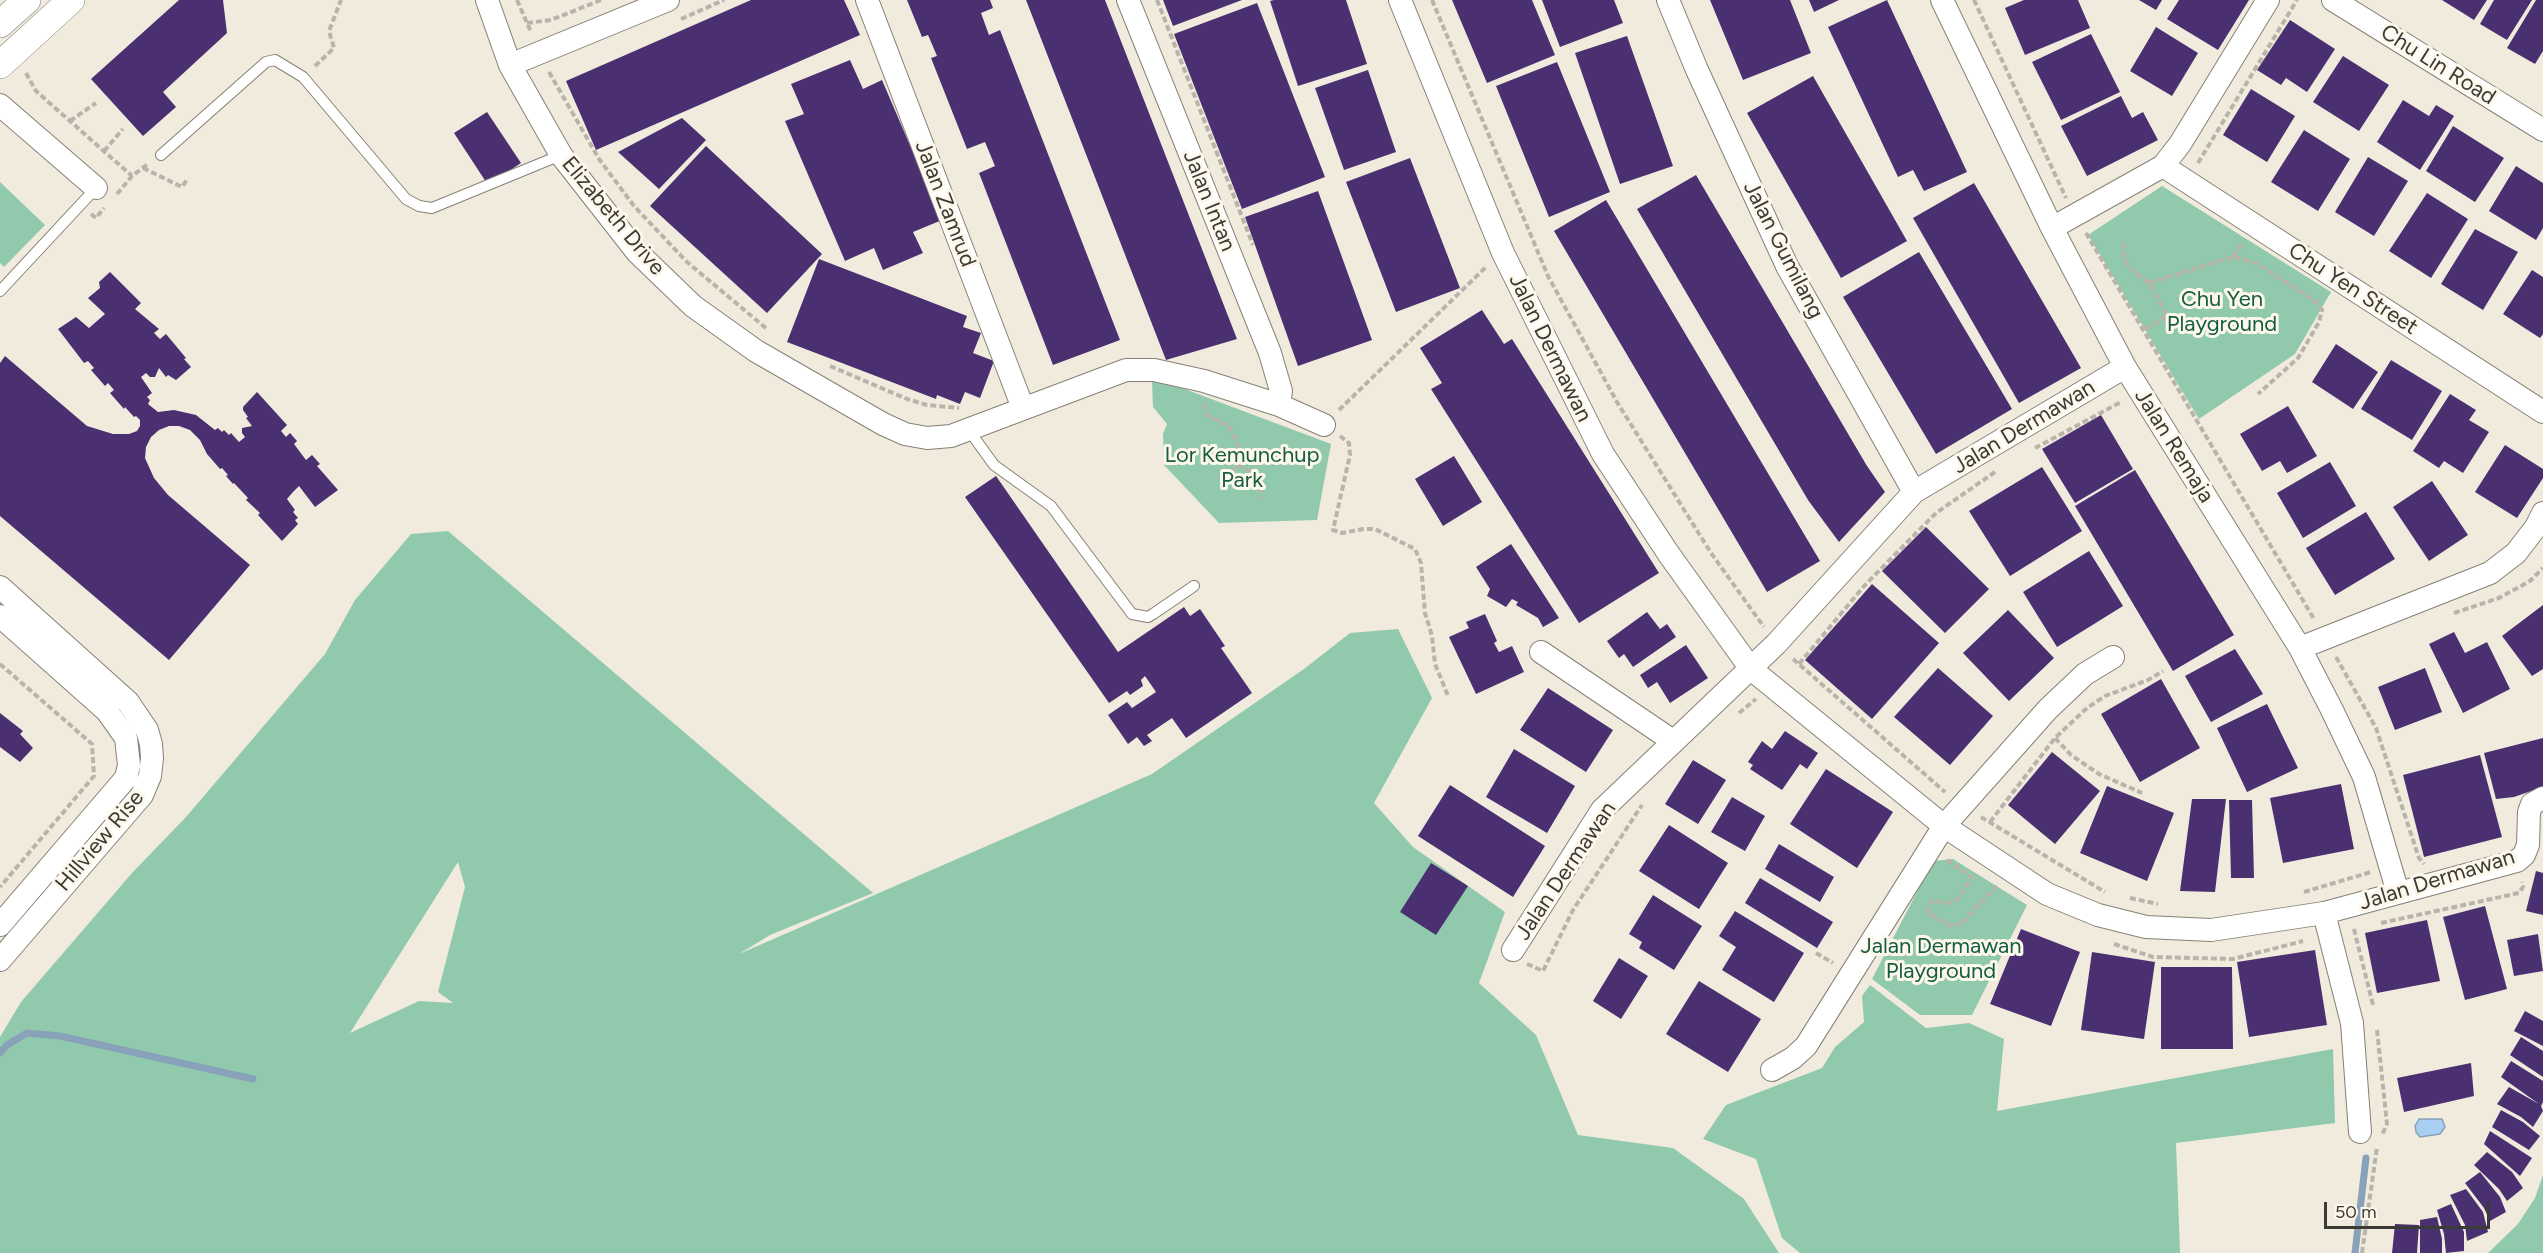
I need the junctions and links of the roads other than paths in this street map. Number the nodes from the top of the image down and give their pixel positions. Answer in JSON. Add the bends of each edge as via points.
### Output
{"nodes":[{"id":1,"x":27,"y":0,"type":"edge"},
{"id":2,"x":53,"y":0,"type":"edge"},
{"id":3,"x":70,"y":0,"type":"edge"},
{"id":4,"x":487,"y":0,"type":"edge"},
{"id":5,"x":668,"y":0,"type":"edge"},
{"id":6,"x":867,"y":0,"type":"edge"},
{"id":7,"x":1128,"y":0,"type":"edge"},
{"id":8,"x":1400,"y":0,"type":"edge"},
{"id":9,"x":1668,"y":0,"type":"edge"},
{"id":10,"x":1942,"y":0,"type":"edge"},
{"id":11,"x":2268,"y":0,"type":"edge"},
{"id":12,"x":2333,"y":0,"type":"edge"},
{"id":13,"x":0,"y":24,"type":"edge"},
{"id":14,"x":19,"y":48,"type":"edge"},
{"id":15,"x":510,"y":65,"type":"junction"},
{"id":16,"x":0,"y":105,"type":"edge"},
{"id":17,"x":2543,"y":130,"type":"edge"},
{"id":18,"x":161,"y":155,"type":"dead end"},
{"id":19,"x":561,"y":155,"type":"junction"},
{"id":20,"x":2163,"y":166,"type":"junction"},
{"id":21,"x":96,"y":188,"type":"joint"},
{"id":22,"x":2052,"y":228,"type":"junction"},
{"id":23,"x":0,"y":291,"type":"edge"},
{"id":24,"x":2120,"y":370,"type":"junction"},
{"id":25,"x":1280,"y":405,"type":"junction"},
{"id":26,"x":1023,"y":408,"type":"junction"},
{"id":27,"x":2543,"y":412,"type":"edge"},
{"id":28,"x":968,"y":429,"type":"junction"},
{"id":29,"x":1337,"y":434,"type":"road end"},
{"id":30,"x":1914,"y":492,"type":"junction"},
{"id":31,"x":2543,"y":513,"type":"edge"},
{"id":32,"x":1194,"y":586,"type":"dead end"},
{"id":33,"x":0,"y":587,"type":"edge"},
{"id":34,"x":0,"y":616,"type":"edge"},
{"id":35,"x":2300,"y":648,"type":"junction"},
{"id":36,"x":1541,"y":652,"type":"dead end"},
{"id":37,"x":2113,"y":657,"type":"dead end"},
{"id":38,"x":1747,"y":672,"type":"junction"},
{"id":39,"x":1673,"y":741,"type":"junction"},
{"id":40,"x":2543,"y":798,"type":"edge"},
{"id":41,"x":1944,"y":826,"type":"junction"},
{"id":42,"x":46,"y":871,"type":"junction"},
{"id":43,"x":2398,"y":893,"type":"junction"},
{"id":44,"x":27,"y":894,"type":"junction"},
{"id":45,"x":53,"y":898,"type":"junction"},
{"id":46,"x":2326,"y":924,"type":"junction"},
{"id":47,"x":0,"y":925,"type":"edge"},
{"id":48,"x":1512,"y":950,"type":"dead end"},
{"id":49,"x":0,"y":960,"type":"edge"},
{"id":50,"x":1772,"y":1070,"type":"dead end"},
{"id":51,"x":2360,"y":1132,"type":"dead end"}],
"edges":[{"from":1,"to":13,"type":"street"},
{"from":2,"to":14,"type":"street"},
{"from":3,"to":14,"type":"street"},
{"from":4,"to":15,"type":"street","name":"Elizabeth Drive"},
{"from":5,"to":15,"type":"street"},
{"from":6,"to":26,"type":"street","name":"Jalan Zamrud"},
{"from":7,"to":25,"type":"street","name":"Jalan Intan","via":[[1270,353],[1281,391]]},
{"from":8,"to":38,"type":"street","name":"Jalan Dermawan","via":[[1503,253],[1603,454]]},
{"from":9,"to":30,"type":"street","name":"Jalan Gumilang","via":[[1787,266]]},
{"from":10,"to":22,"type":"street","name":"Jalan Remaja"},
{"from":11,"to":20,"type":"street"},
{"from":12,"to":17,"type":"street","name":"Chu Lin Road"},
{"from":15,"to":19,"type":"street","name":"Elizabeth Drive"},
{"from":16,"to":21,"type":"street"},
{"from":18,"to":19,"type":"lane","via":[[266,62],[275,60],[303,77],[406,200],[419,206],[432,208]]},
{"from":19,"to":28,"type":"street","name":"Elizabeth Drive","via":[[637,252],[693,306],[756,351],[905,434],[927,438],[951,436]]},
{"from":20,"to":22,"type":"street"},
{"from":20,"to":27,"type":"street","name":"Chu Yen Street"},
{"from":21,"to":23,"type":"lane"},
{"from":22,"to":24,"type":"street","name":"Jalan Remaja"},
{"from":24,"to":30,"type":"street","name":"Jalan Dermawan"},
{"from":24,"to":35,"type":"street","name":"Jalan Remaja"},
{"from":25,"to":26,"type":"street","name":"Elizabeth Drive","via":[[1177,375],[1126,370]]},
{"from":25,"to":29,"type":"street","name":"Elizabeth Drive"},
{"from":26,"to":28,"type":"street","name":"Elizabeth Drive"},
{"from":28,"to":32,"type":"lane","via":[[994,465],[1051,506],[1132,614],[1153,614]]},
{"from":30,"to":38,"type":"street","name":"Jalan Dermawan"},
{"from":31,"to":35,"type":"street","via":[[2516,553],[2490,573]]},
{"from":33,"to":45,"type":"street","name":"Hillview Rise","via":[[128,702],[151,744],[150,776],[142,795]]},
{"from":34,"to":42,"type":"street","name":"Hillview Rise","via":[[107,711],[126,738],[129,754],[126,778]]},
{"from":35,"to":43,"type":"street","name":"Jalan Remaja","via":[[2364,777]]},
{"from":36,"to":39,"type":"street"},
{"from":37,"to":41,"type":"street","via":[[2085,674],[2048,709]]},
{"from":38,"to":39,"type":"street","name":"Jalan Dermawan"},
{"from":38,"to":41,"type":"street","name":"Jalan Dermawan"},
{"from":39,"to":48,"type":"street","name":"Jalan Dermawan","via":[[1602,810]]},
{"from":40,"to":43,"type":"street","name":"Jalan Dermawan","via":[[2532,804],[2528,845],[2517,861]]},
{"from":41,"to":46,"type":"street","name":"Jalan Dermawan","via":[[2047,894],[2098,915],[2146,927],[2211,930]]},
{"from":41,"to":50,"type":"street","via":[[1806,1046]]},
{"from":42,"to":44,"type":"street","name":"Hillview Rise"},
{"from":42,"to":45,"type":"lane"},
{"from":43,"to":46,"type":"street","name":"Jalan Dermawan"},
{"from":44,"to":45,"type":"lane"},
{"from":44,"to":47,"type":"street","name":"Hillview Rise"},
{"from":45,"to":49,"type":"street","name":"Hillview Rise"},
{"from":46,"to":51,"type":"street","via":[[2352,1023]]}]}
